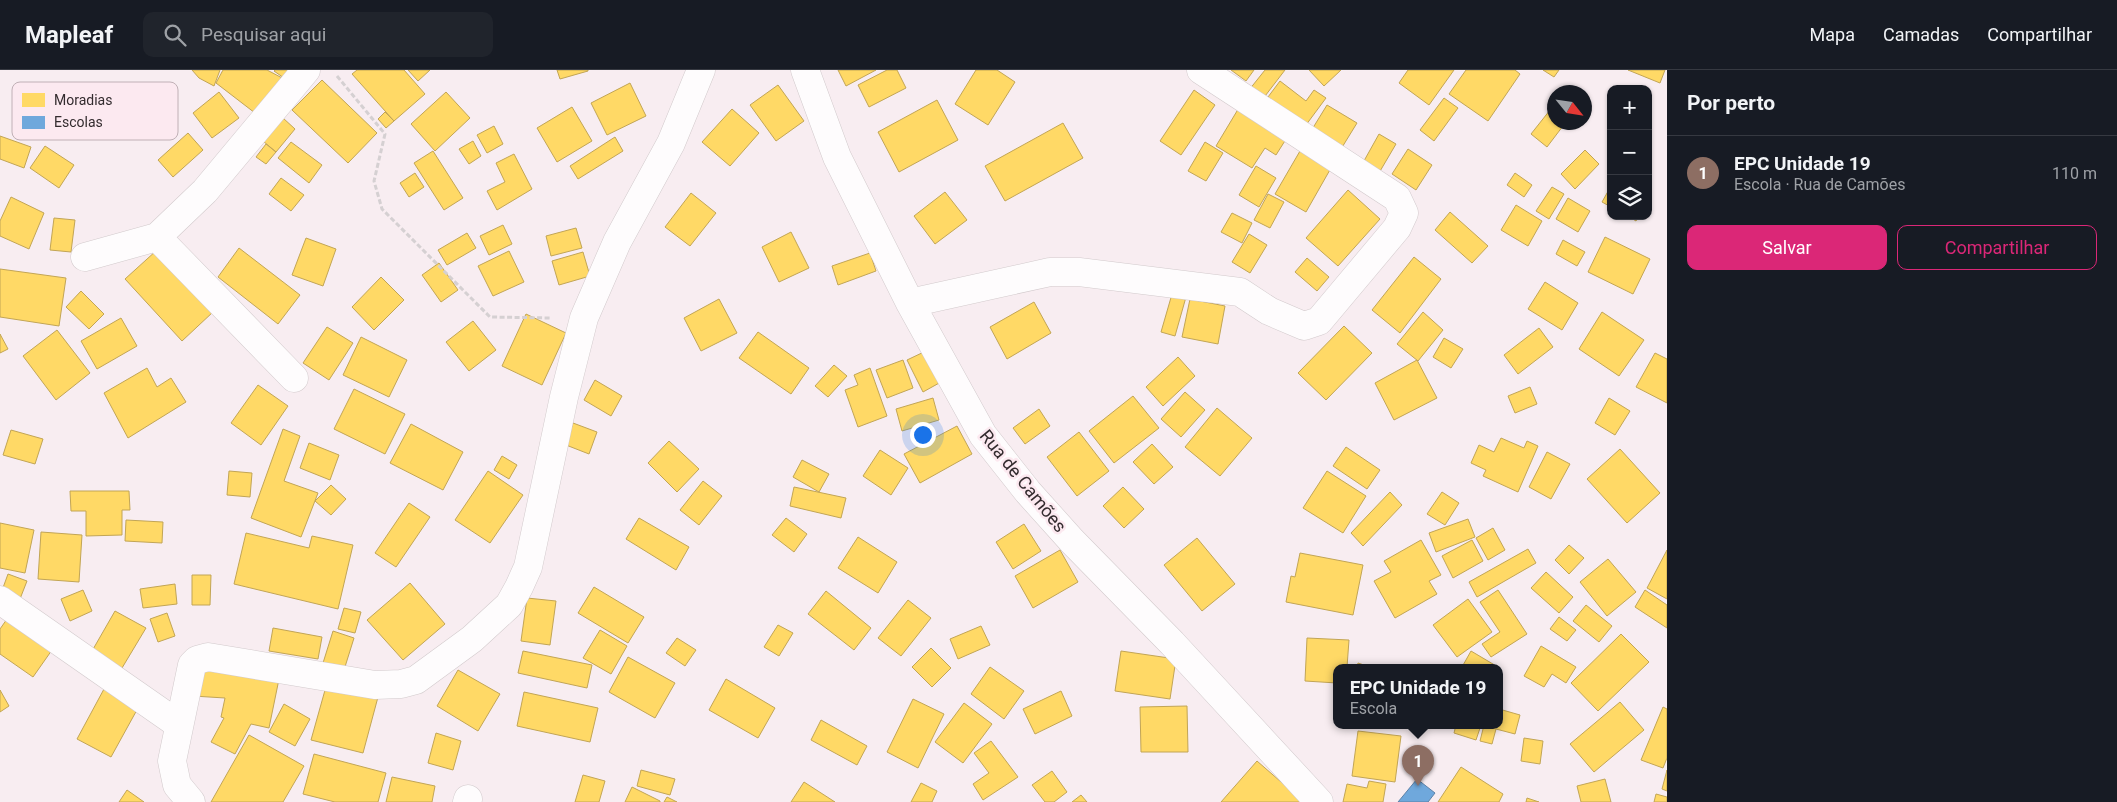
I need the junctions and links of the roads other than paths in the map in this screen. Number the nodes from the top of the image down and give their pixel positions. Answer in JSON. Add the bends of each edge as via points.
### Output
{"nodes":[{"id":1,"x":306,"y":70,"type":"edge"},
{"id":2,"x":701,"y":70,"type":"edge"},
{"id":3,"x":804,"y":70,"type":"edge"},
{"id":4,"x":1201,"y":70,"type":"edge"},
{"id":5,"x":157,"y":237,"type":"junction"},
{"id":6,"x":85,"y":257,"type":"dead end"},
{"id":7,"x":910,"y":303,"type":"junction"},
{"id":8,"x":294,"y":378,"type":"dead end"},
{"id":9,"x":0,"y":600,"type":"edge"},
{"id":10,"x":178,"y":724,"type":"junction"},
{"id":11,"x":191,"y":802,"type":"edge"},
{"id":12,"x":1319,"y":802,"type":"edge"}],
"edges":[{"from":1,"to":5,"type":"street","via":[[205,190]]},
{"from":2,"to":10,"type":"street","via":[[671,143],[617,242],[584,318],[528,567],[509,605],[472,639],[416,680],[401,684],[375,685],[201,658],[192,665]]},
{"from":3,"to":7,"type":"street","name":"Rua de Camões","via":[[837,157]]},
{"from":4,"to":7,"type":"street","via":[[1397,198],[1404,213],[1397,228],[1319,321],[1304,326],[1240,292],[1079,272],[1050,272]]},
{"from":5,"to":6,"type":"street"},
{"from":5,"to":8,"type":"street"},
{"from":7,"to":12,"type":"street","name":"Rua de Camões","via":[[983,435],[1028,492]]},
{"from":9,"to":10,"type":"street"},
{"from":10,"to":11,"type":"street","via":[[172,761],[177,785]]}]}
